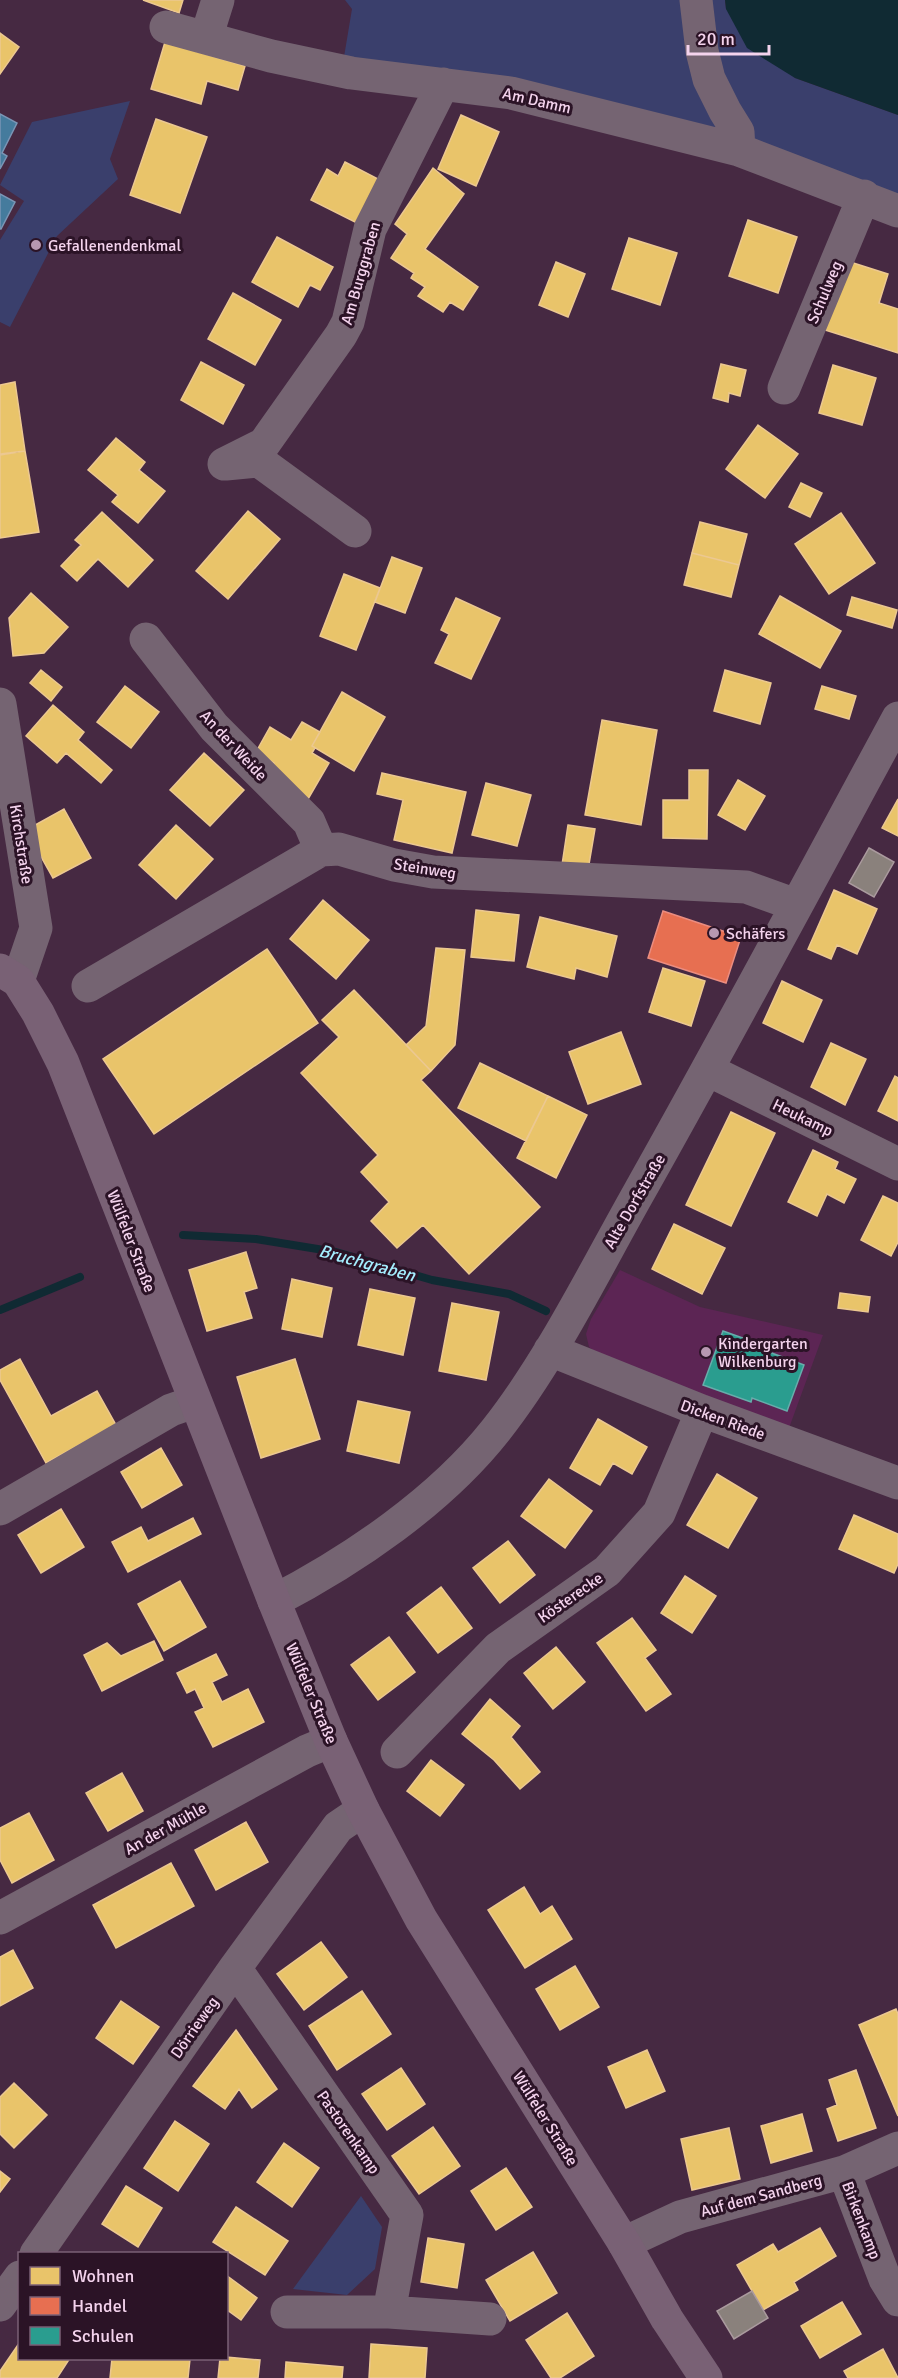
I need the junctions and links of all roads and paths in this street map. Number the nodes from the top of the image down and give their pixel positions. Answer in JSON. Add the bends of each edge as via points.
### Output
{"nodes":[{"id":1,"x":218,"y":0,"type":"edge"},
{"id":2,"x":696,"y":0,"type":"edge"},
{"id":3,"x":166,"y":27,"type":"dead end"},
{"id":4,"x":206,"y":38,"type":"junction"},
{"id":5,"x":443,"y":84,"type":"junction"},
{"id":6,"x":739,"y":150,"type":"junction"},
{"id":7,"x":864,"y":196,"type":"junction"},
{"id":8,"x":898,"y":211,"type":"edge"},
{"id":9,"x":784,"y":388,"type":"dead end"},
{"id":10,"x":355,"y":531,"type":"dead end"},
{"id":11,"x":146,"y":639,"type":"dead end"},
{"id":12,"x":0,"y":704,"type":"edge"},
{"id":13,"x":898,"y":718,"type":"edge"},
{"id":14,"x":321,"y":850,"type":"junction"},
{"id":15,"x":796,"y":905,"type":"junction"},
{"id":16,"x":9,"y":975,"type":"edge"},
{"id":17,"x":88,"y":986,"type":"dead end"},
{"id":18,"x":708,"y":1070,"type":"junction"},
{"id":19,"x":898,"y":1164,"type":"edge"},
{"id":20,"x":550,"y":1350,"type":"junction"},
{"id":21,"x":194,"y":1402,"type":"junction"},
{"id":22,"x":702,"y":1411,"type":"junction"},
{"id":23,"x":898,"y":1483,"type":"edge"},
{"id":24,"x":0,"y":1509,"type":"edge"},
{"id":25,"x":274,"y":1601,"type":"junction"},
{"id":26,"x":331,"y":1741,"type":"junction"},
{"id":27,"x":397,"y":1752,"type":"dead end"},
{"id":28,"x":363,"y":1810,"type":"junction"},
{"id":29,"x":0,"y":1918,"type":"edge"},
{"id":30,"x":235,"y":1968,"type":"junction"},
{"id":31,"x":898,"y":2148,"type":"edge"},
{"id":32,"x":844,"y":2172,"type":"junction"},
{"id":33,"x":624,"y":2243,"type":"junction"},
{"id":34,"x":37,"y":2252,"type":"edge"},
{"id":35,"x":18,"y":2280,"type":"edge"},
{"id":36,"x":898,"y":2300,"type":"edge"},
{"id":37,"x":0,"y":2305,"type":"edge"},
{"id":38,"x":287,"y":2312,"type":"dead end"},
{"id":39,"x":389,"y":2312,"type":"junction"},
{"id":40,"x":490,"y":2319,"type":"dead end"},
{"id":41,"x":706,"y":2378,"type":"edge"}],
"edges":[{"from":1,"to":4,"type":"street"},
{"from":2,"to":6,"type":"street","via":[[709,79],[738,132]]},
{"from":3,"to":4,"type":"street","name":"Am Damm"},
{"from":4,"to":5,"type":"street","name":"Am Damm","via":[[351,73]]},
{"from":5,"to":6,"type":"street","name":"Am Damm","via":[[511,93]]},
{"from":5,"to":10,"type":"street","name":"Am Burggraben","via":[[370,229],[348,322],[341,335],[264,444],[224,464],[259,461]]},
{"from":6,"to":7,"type":"street","name":"Am Damm"},
{"from":7,"to":8,"type":"street","name":"Am Damm"},
{"from":7,"to":9,"type":"street","name":"Schulweg"},
{"from":11,"to":14,"type":"street","name":"An der Weide","via":[[214,727],[309,822]]},
{"from":12,"to":16,"type":"street","name":"Kirchstraße","via":[[36,928]]},
{"from":13,"to":15,"type":"street","name":"Alte Dorfstraße"},
{"from":14,"to":15,"type":"street","name":"Steinweg","via":[[339,849],[434,872],[746,887]]},
{"from":14,"to":17,"type":"street"},
{"from":15,"to":18,"type":"street","name":"Alte Dorfstraße"},
{"from":16,"to":21,"type":"main road","name":"Wülfeler Straße","via":[[38,1013],[63,1064]]},
{"from":18,"to":19,"type":"street","name":"Heukamp"},
{"from":18,"to":20,"type":"street","name":"Alte Dorfstraße"},
{"from":20,"to":22,"type":"street","name":"Dicken Riede"},
{"from":20,"to":25,"type":"street","name":"Alte Dorfstraße","via":[[495,1431],[441,1488],[322,1576]]},
{"from":21,"to":24,"type":"street","via":[[171,1410]]},
{"from":21,"to":25,"type":"main road","name":"Wülfeler Straße"},
{"from":22,"to":23,"type":"street","name":"Dicken Riede"},
{"from":22,"to":27,"type":"street","name":"Kösterecke","via":[[659,1513],[630,1546],[607,1571],[498,1648]]},
{"from":25,"to":26,"type":"main road","name":"Wülfeler Straße"},
{"from":26,"to":28,"type":"main road","name":"Wülfeler Straße"},
{"from":26,"to":29,"type":"street","name":"An der Mühle"},
{"from":28,"to":30,"type":"street","name":"Dörrieweg","via":[[338,1827]]},
{"from":28,"to":33,"type":"main road","name":"Wülfeler Straße","via":[[421,1918]]},
{"from":30,"to":34,"type":"street","name":"Dörrieweg"},
{"from":30,"to":39,"type":"street","name":"Pastorenkamp","via":[[407,2215]]},
{"from":31,"to":32,"type":"street","name":"Auf dem Sandberg"},
{"from":32,"to":33,"type":"street","name":"Auf dem Sandberg","via":[[680,2217]]},
{"from":32,"to":36,"type":"street","name":"Birkenkamp","via":[[885,2278]]},
{"from":33,"to":41,"type":"main road","name":"Wülfeler Straße"},
{"from":35,"to":37,"type":"street"},
{"from":38,"to":39,"type":"street"},
{"from":39,"to":40,"type":"street"}]}
